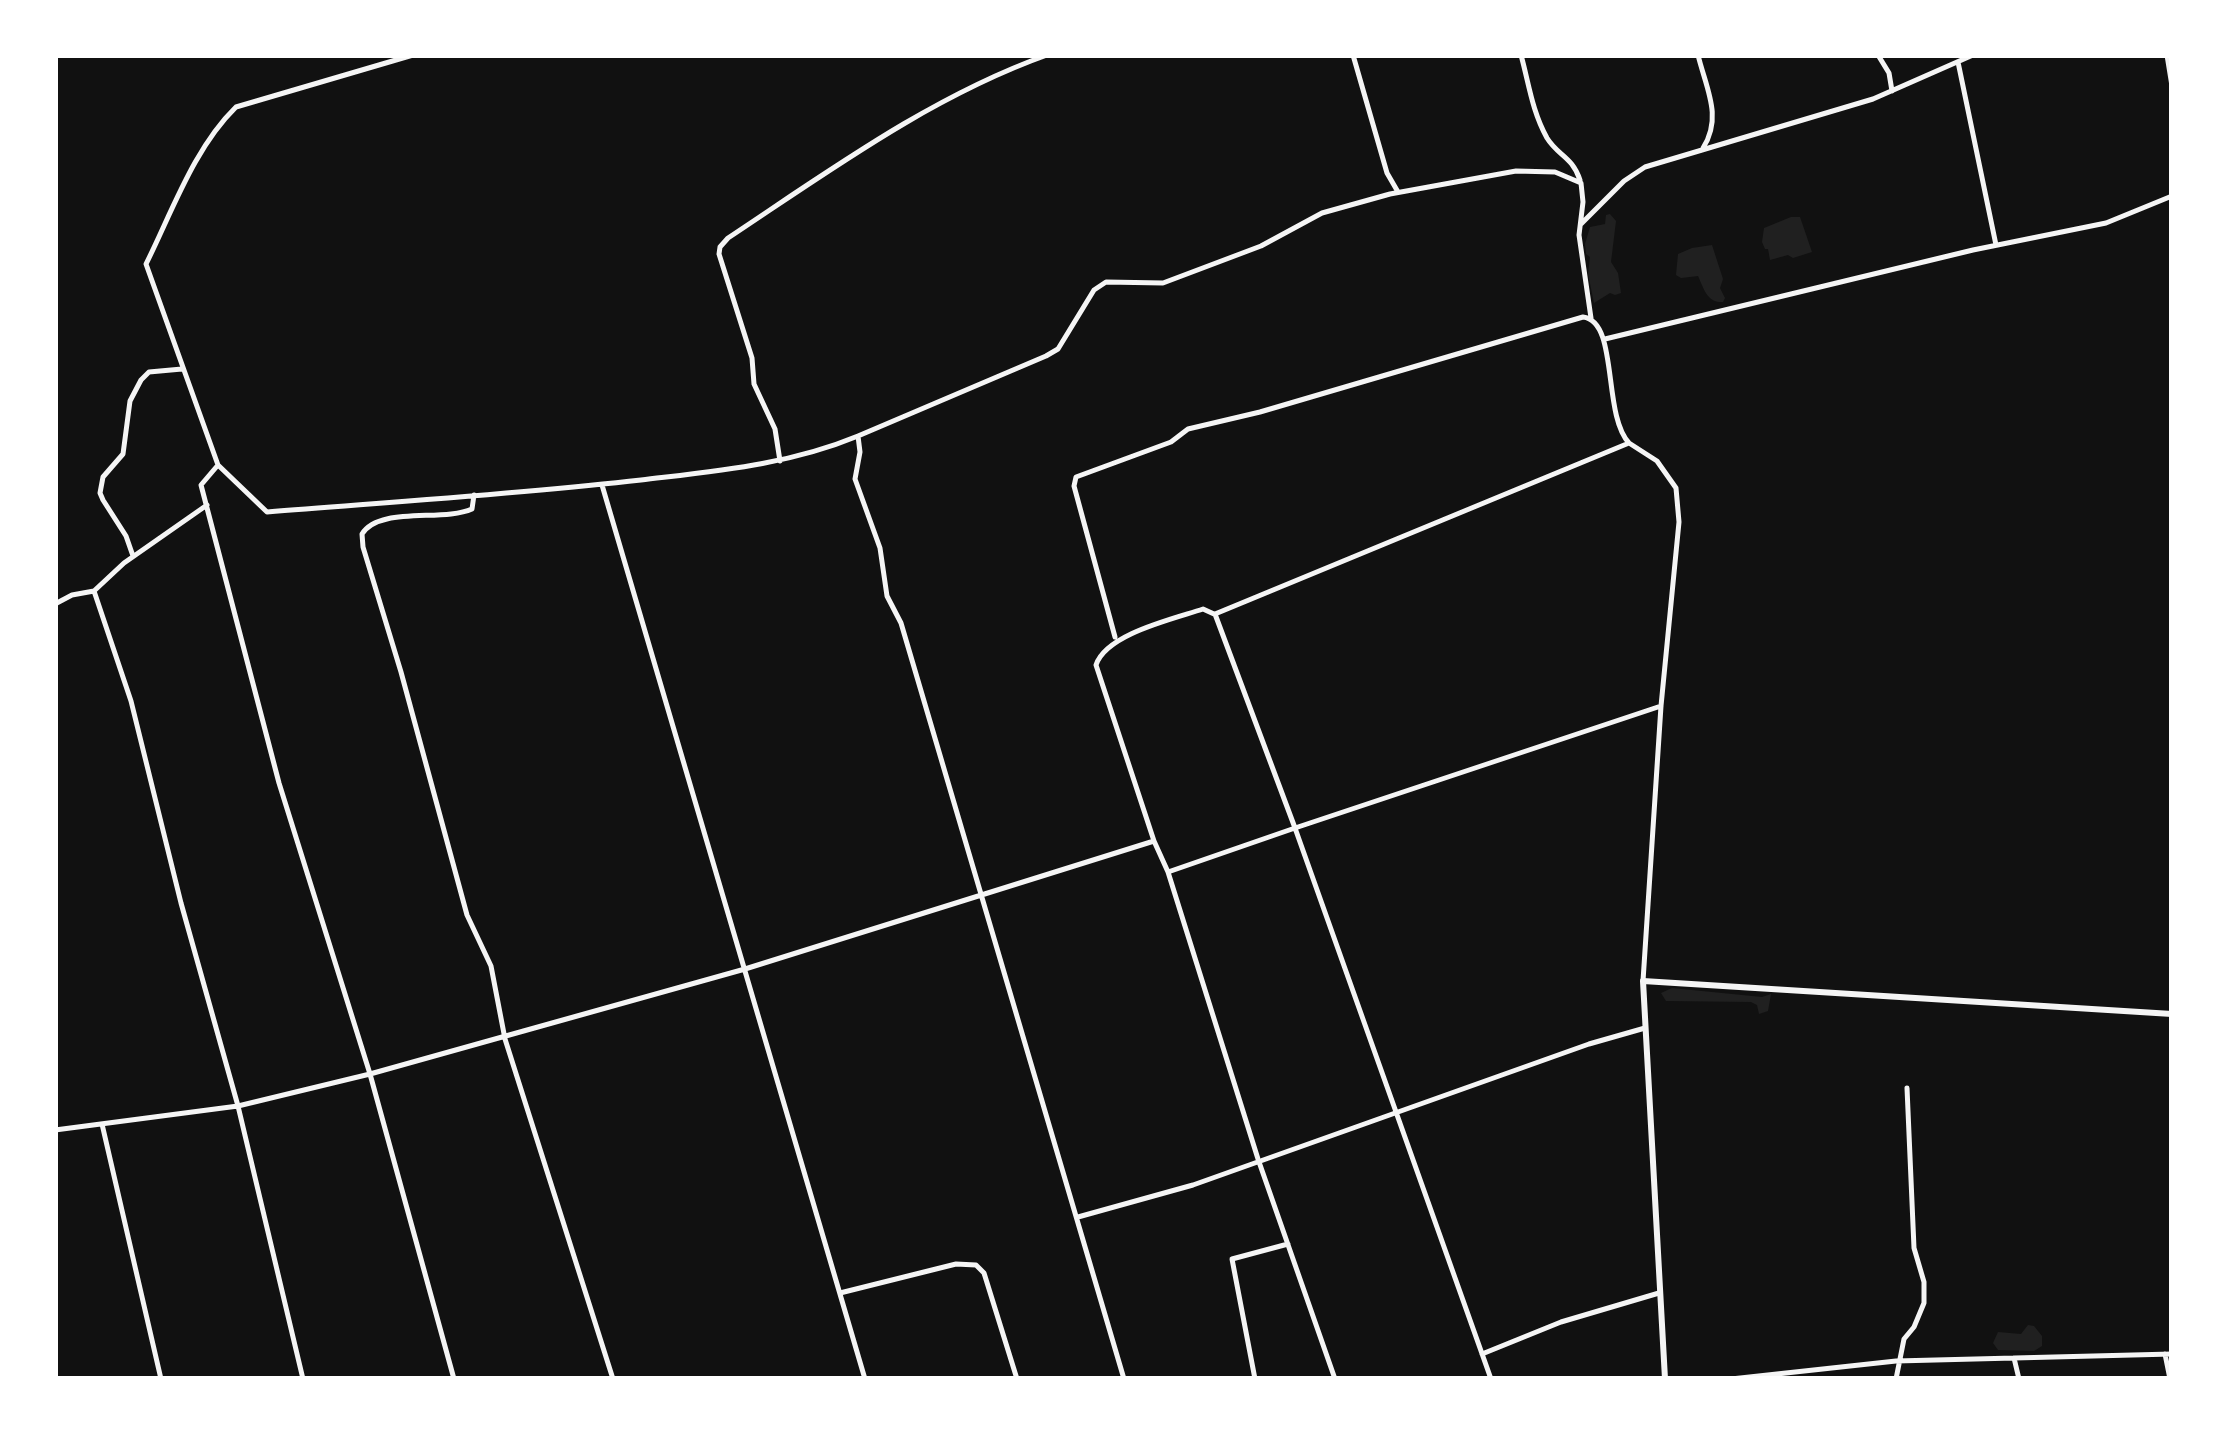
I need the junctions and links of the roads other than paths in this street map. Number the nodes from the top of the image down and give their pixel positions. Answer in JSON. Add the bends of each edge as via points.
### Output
{"nodes":[{"id":1,"x":414,"y":55,"type":"edge"},
{"id":2,"x":1011,"y":55,"type":"edge"},
{"id":3,"x":1047,"y":55,"type":"edge"},
{"id":4,"x":1352,"y":55,"type":"edge"},
{"id":5,"x":1521,"y":55,"type":"edge"},
{"id":6,"x":1698,"y":55,"type":"edge"},
{"id":7,"x":1878,"y":55,"type":"edge"},
{"id":8,"x":1973,"y":55,"type":"edge"},
{"id":9,"x":2167,"y":55,"type":"edge"},
{"id":10,"x":1958,"y":60,"type":"junction"},
{"id":11,"x":1014,"y":67,"type":"junction"},
{"id":12,"x":2172,"y":86,"type":"edge"},
{"id":13,"x":1892,"y":91,"type":"junction"},
{"id":14,"x":1703,"y":148,"type":"junction"},
{"id":15,"x":1581,"y":183,"type":"junction"},
{"id":16,"x":1398,"y":192,"type":"junction"},
{"id":17,"x":2172,"y":196,"type":"edge"},
{"id":18,"x":1579,"y":226,"type":"junction"},
{"id":19,"x":1996,"y":244,"type":"junction"},
{"id":20,"x":1591,"y":318,"type":"junction"},
{"id":21,"x":1605,"y":339,"type":"junction"},
{"id":22,"x":182,"y":369,"type":"junction"},
{"id":23,"x":858,"y":436,"type":"junction"},
{"id":24,"x":1629,"y":443,"type":"junction"},
{"id":25,"x":780,"y":461,"type":"junction"},
{"id":26,"x":218,"y":465,"type":"junction"},
{"id":27,"x":602,"y":484,"type":"junction"},
{"id":28,"x":474,"y":495,"type":"junction"},
{"id":29,"x":207,"y":506,"type":"junction"},
{"id":30,"x":133,"y":556,"type":"junction"},
{"id":31,"x":94,"y":591,"type":"junction"},
{"id":32,"x":55,"y":604,"type":"edge"},
{"id":33,"x":1214,"y":614,"type":"junction"},
{"id":34,"x":1114,"y":637,"type":"dead end"},
{"id":35,"x":1662,"y":706,"type":"junction"},
{"id":36,"x":1295,"y":828,"type":"junction"},
{"id":37,"x":1154,"y":840,"type":"junction"},
{"id":38,"x":1168,"y":872,"type":"junction"},
{"id":39,"x":981,"y":895,"type":"junction"},
{"id":40,"x":745,"y":969,"type":"junction"},
{"id":41,"x":1644,"y":981,"type":"junction"},
{"id":42,"x":2172,"y":1014,"type":"edge"},
{"id":43,"x":1645,"y":1028,"type":"junction"},
{"id":44,"x":506,"y":1038,"type":"junction"},
{"id":45,"x":370,"y":1074,"type":"junction"},
{"id":46,"x":1907,"y":1088,"type":"dead end"},
{"id":47,"x":238,"y":1106,"type":"junction"},
{"id":48,"x":1397,"y":1112,"type":"junction"},
{"id":49,"x":102,"y":1124,"type":"junction"},
{"id":50,"x":55,"y":1130,"type":"edge"},
{"id":51,"x":1258,"y":1160,"type":"junction"},
{"id":52,"x":1078,"y":1217,"type":"junction"},
{"id":53,"x":1288,"y":1244,"type":"junction"},
{"id":54,"x":1658,"y":1293,"type":"junction"},
{"id":55,"x":839,"y":1294,"type":"junction"},
{"id":56,"x":1482,"y":1354,"type":"junction"},
{"id":57,"x":2169,"y":1354,"type":"edge"},
{"id":58,"x":2014,"y":1358,"type":"junction"},
{"id":59,"x":1900,"y":1361,"type":"junction"},
{"id":60,"x":1796,"y":1370,"type":"junction"},
{"id":61,"x":160,"y":1379,"type":"edge"},
{"id":62,"x":304,"y":1379,"type":"edge"},
{"id":63,"x":454,"y":1379,"type":"edge"},
{"id":64,"x":612,"y":1379,"type":"edge"},
{"id":65,"x":866,"y":1379,"type":"edge"},
{"id":66,"x":1017,"y":1379,"type":"edge"},
{"id":67,"x":1124,"y":1379,"type":"edge"},
{"id":68,"x":1255,"y":1379,"type":"edge"},
{"id":69,"x":1335,"y":1379,"type":"edge"},
{"id":70,"x":1491,"y":1379,"type":"edge"},
{"id":71,"x":1665,"y":1379,"type":"edge"},
{"id":72,"x":1731,"y":1379,"type":"edge"},
{"id":73,"x":1796,"y":1379,"type":"edge"},
{"id":74,"x":1896,"y":1379,"type":"edge"},
{"id":75,"x":2018,"y":1379,"type":"edge"},
{"id":76,"x":2170,"y":1379,"type":"edge"}],
"edges":[{"from":1,"to":22,"type":"street","via":[[261,98],[222,120],[146,264]]},
{"from":2,"to":11,"type":"street"},
{"from":3,"to":11,"type":"street"},
{"from":4,"to":16,"type":"street"},
{"from":5,"to":15,"type":"street","via":[[1541,126],[1554,148],[1568,155]]},
{"from":6,"to":14,"type":"street","via":[[1714,120]]},
{"from":7,"to":13,"type":"street"},
{"from":8,"to":10,"type":"street"},
{"from":9,"to":12,"type":"street"},
{"from":10,"to":13,"type":"street"},
{"from":10,"to":19,"type":"street"},
{"from":11,"to":25,"type":"street","via":[[822,176],[720,247]]},
{"from":13,"to":14,"type":"street"},
{"from":14,"to":18,"type":"street","via":[[1624,180]]},
{"from":15,"to":16,"type":"street","via":[[1556,172],[1516,170]]},
{"from":15,"to":18,"type":"street"},
{"from":16,"to":23,"type":"street","via":[[1322,213],[1261,246],[1162,283],[1106,282],[1083,304],[1058,349]]},
{"from":17,"to":19,"type":"street","via":[[2106,223]]},
{"from":18,"to":20,"type":"street"},
{"from":19,"to":21,"type":"street"},
{"from":20,"to":21,"type":"street"},
{"from":20,"to":34,"type":"street","via":[[1188,429],[1171,442],[1076,477]]},
{"from":21,"to":24,"type":"street","via":[[1609,389]]},
{"from":22,"to":26,"type":"street"},
{"from":22,"to":30,"type":"street","via":[[149,372],[140,380],[130,401],[123,454],[103,478],[102,500]]},
{"from":23,"to":25,"type":"street"},
{"from":23,"to":39,"type":"street","via":[[855,479]]},
{"from":24,"to":33,"type":"street"},
{"from":24,"to":35,"type":"street","via":[[1657,460],[1676,488],[1680,522]]},
{"from":25,"to":27,"type":"street"},
{"from":26,"to":28,"type":"street","via":[[267,512]]},
{"from":26,"to":29,"type":"street","via":[[202,484]]},
{"from":27,"to":28,"type":"street"},
{"from":27,"to":40,"type":"street"},
{"from":28,"to":44,"type":"street","via":[[466,512],[387,519],[362,534],[467,915],[491,966]]},
{"from":29,"to":30,"type":"street"},
{"from":29,"to":45,"type":"street","via":[[279,783]]},
{"from":30,"to":31,"type":"street"},
{"from":31,"to":32,"type":"street"},
{"from":31,"to":47,"type":"street","via":[[130,701]]},
{"from":33,"to":36,"type":"street"},
{"from":33,"to":37,"type":"street","via":[[1203,609],[1121,639],[1096,665]]},
{"from":35,"to":36,"type":"street"},
{"from":35,"to":41,"type":"street"},
{"from":36,"to":38,"type":"street"},
{"from":36,"to":48,"type":"street"},
{"from":37,"to":38,"type":"street"},
{"from":37,"to":39,"type":"street"},
{"from":38,"to":51,"type":"street"},
{"from":39,"to":40,"type":"street"},
{"from":39,"to":52,"type":"street"},
{"from":40,"to":44,"type":"street"},
{"from":40,"to":55,"type":"street"},
{"from":41,"to":42,"type":"street"},
{"from":41,"to":43,"type":"street"},
{"from":43,"to":48,"type":"street"},
{"from":43,"to":54,"type":"street"},
{"from":44,"to":45,"type":"street"},
{"from":44,"to":64,"type":"street"},
{"from":45,"to":47,"type":"street"},
{"from":45,"to":63,"type":"street"},
{"from":46,"to":59,"type":"street","via":[[1914,1248],[1924,1304],[1904,1338]]},
{"from":47,"to":49,"type":"street"},
{"from":47,"to":62,"type":"street"},
{"from":48,"to":51,"type":"street"},
{"from":48,"to":56,"type":"street"},
{"from":49,"to":50,"type":"street"},
{"from":49,"to":61,"type":"street"},
{"from":51,"to":52,"type":"street"},
{"from":51,"to":53,"type":"street"},
{"from":52,"to":67,"type":"street"},
{"from":53,"to":68,"type":"street","via":[[1232,1259]]},
{"from":53,"to":69,"type":"street"},
{"from":54,"to":56,"type":"street"},
{"from":54,"to":71,"type":"street"},
{"from":55,"to":65,"type":"street"},
{"from":55,"to":66,"type":"street","via":[[956,1264],[976,1265]]},
{"from":56,"to":70,"type":"street"},
{"from":57,"to":58,"type":"street"},
{"from":57,"to":76,"type":"street"},
{"from":58,"to":59,"type":"street"},
{"from":58,"to":75,"type":"street"},
{"from":59,"to":60,"type":"street"},
{"from":59,"to":74,"type":"street"},
{"from":60,"to":72,"type":"street"},
{"from":60,"to":73,"type":"street"}]}
